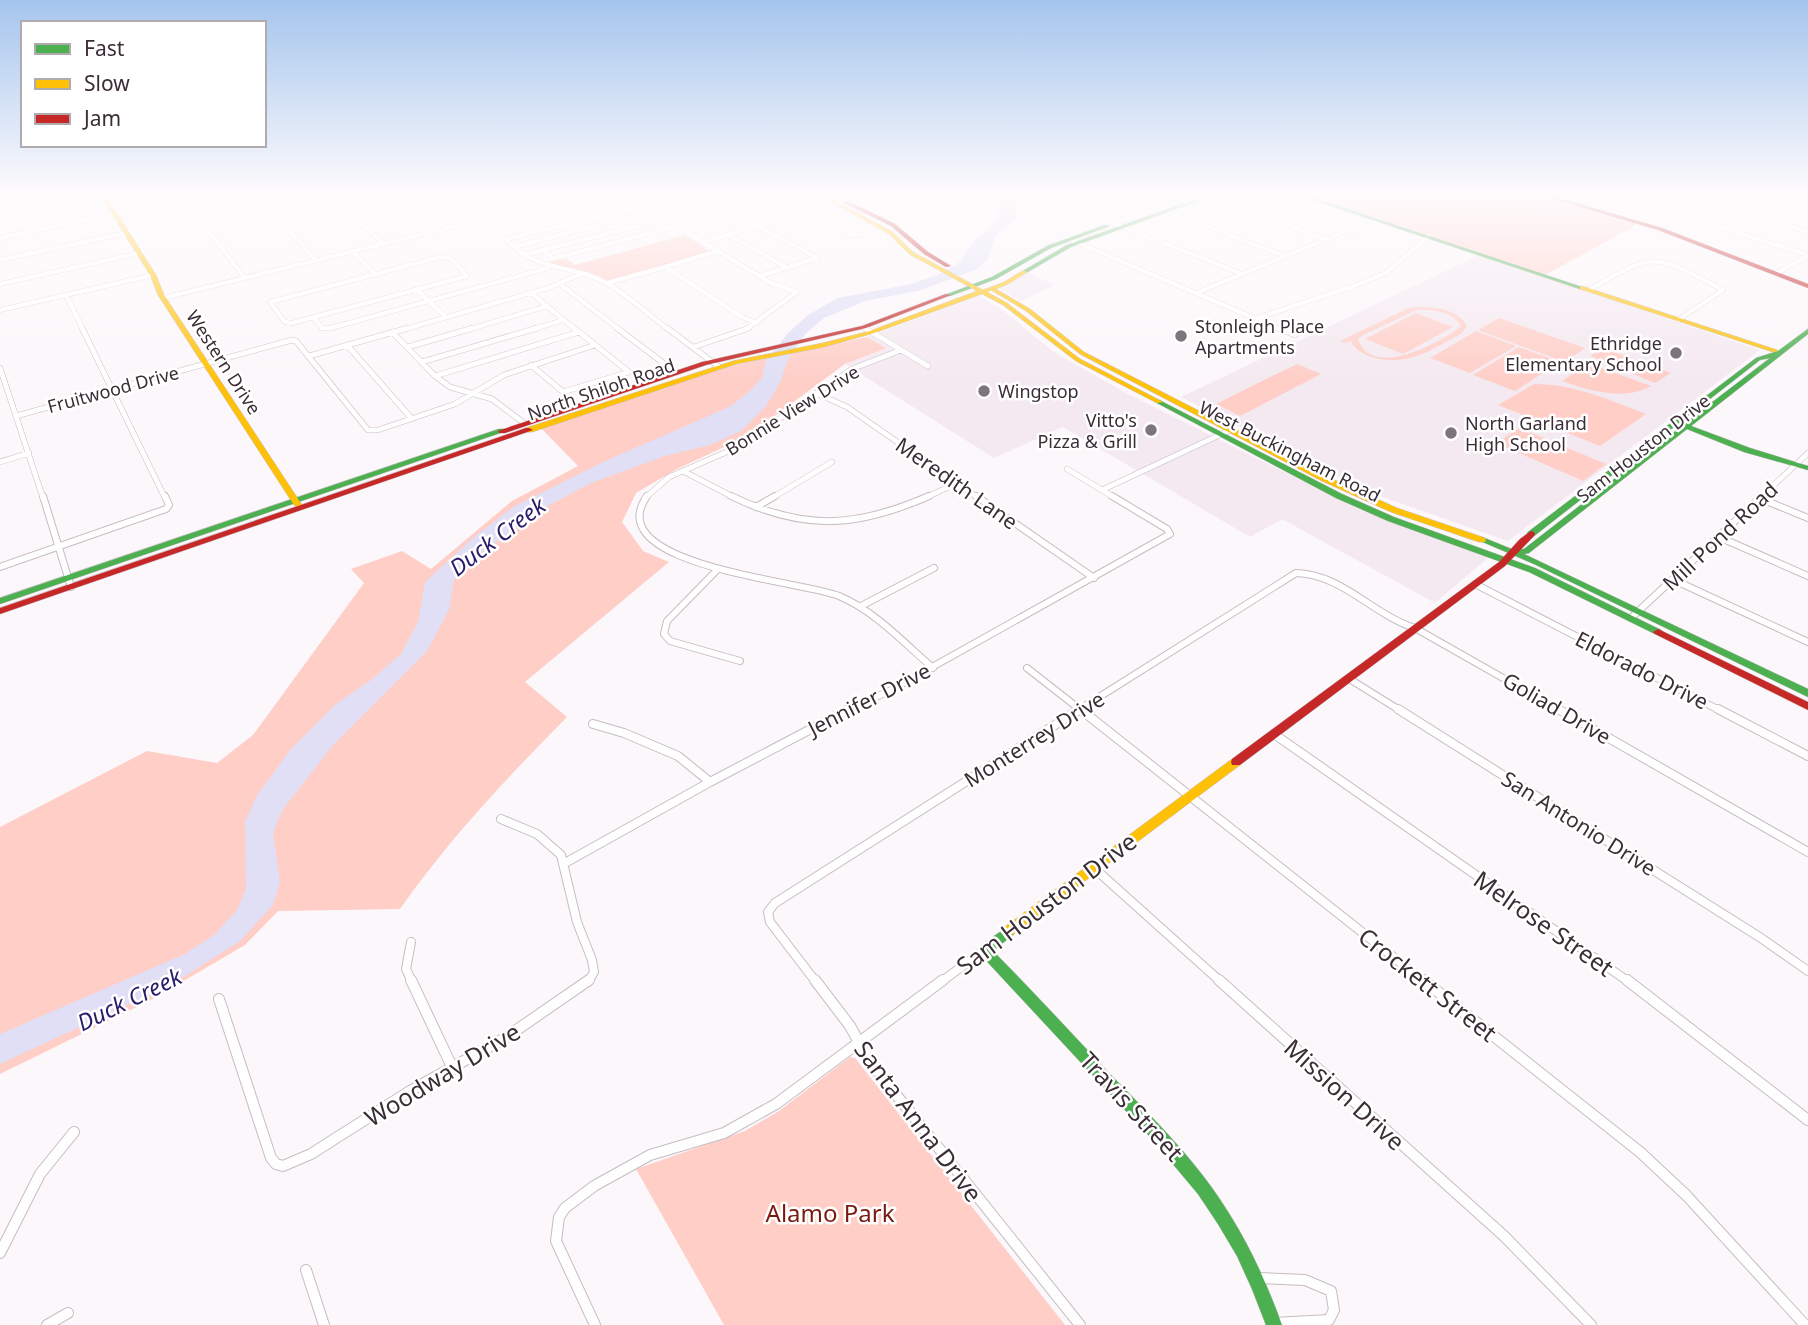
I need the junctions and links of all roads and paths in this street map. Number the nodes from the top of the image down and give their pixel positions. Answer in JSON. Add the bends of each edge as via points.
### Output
{"nodes":[{"id":1,"x":117,"y":258,"type":"edge"},
{"id":2,"x":142,"y":258,"type":"edge"},
{"id":3,"x":230,"y":258,"type":"edge"},
{"id":4,"x":325,"y":258,"type":"edge"},
{"id":5,"x":359,"y":258,"type":"edge"},
{"id":6,"x":443,"y":258,"type":"edge"},
{"id":7,"x":448,"y":258,"type":"edge"},
{"id":8,"x":529,"y":258,"type":"edge"},
{"id":9,"x":695,"y":258,"type":"edge"},
{"id":10,"x":729,"y":258,"type":"edge"},
{"id":11,"x":770,"y":258,"type":"edge"},
{"id":12,"x":817,"y":258,"type":"edge"},
{"id":13,"x":932,"y":258,"type":"edge"},
{"id":14,"x":1028,"y":258,"type":"edge"},
{"id":15,"x":1113,"y":258,"type":"edge"},
{"id":16,"x":1201,"y":258,"type":"edge"},
{"id":17,"x":1282,"y":258,"type":"edge"},
{"id":18,"x":1404,"y":258,"type":"edge"},
{"id":19,"x":1491,"y":258,"type":"edge"},
{"id":20,"x":1732,"y":258,"type":"edge"},
{"id":21,"x":1803,"y":258,"type":"edge"},
{"id":22,"x":316,"y":260,"type":"joint"},
{"id":23,"x":665,"y":267,"type":"junction"},
{"id":24,"x":786,"y":267,"type":"junction"},
{"id":25,"x":548,"y":268,"type":"junction"},
{"id":26,"x":375,"y":274,"type":"junction"},
{"id":27,"x":582,"y":274,"type":"junction"},
{"id":28,"x":1242,"y":274,"type":"junction"},
{"id":29,"x":153,"y":275,"type":"junction"},
{"id":30,"x":1775,"y":275,"type":"junction"},
{"id":31,"x":760,"y":276,"type":"junction"},
{"id":32,"x":244,"y":277,"type":"junction"},
{"id":33,"x":607,"y":283,"type":"junction"},
{"id":34,"x":0,"y":284,"type":"edge"},
{"id":35,"x":560,"y":284,"type":"junction"},
{"id":36,"x":977,"y":285,"type":"junction"},
{"id":37,"x":1808,"y":286,"type":"edge"},
{"id":38,"x":417,"y":290,"type":"junction"},
{"id":39,"x":1589,"y":290,"type":"junction"},
{"id":40,"x":531,"y":293,"type":"junction"},
{"id":41,"x":1196,"y":293,"type":"junction"},
{"id":42,"x":66,"y":295,"type":"junction"},
{"id":43,"x":163,"y":298,"type":"junction"},
{"id":44,"x":429,"y":302,"type":"junction"},
{"id":45,"x":547,"y":306,"type":"junction"},
{"id":46,"x":0,"y":310,"type":"edge"},
{"id":47,"x":446,"y":317,"type":"junction"},
{"id":48,"x":314,"y":318,"type":"junction"},
{"id":49,"x":1257,"y":318,"type":"junction"},
{"id":50,"x":564,"y":320,"type":"junction"},
{"id":51,"x":1678,"y":320,"type":"junction"},
{"id":52,"x":757,"y":323,"type":"junction"},
{"id":53,"x":868,"y":329,"type":"junction"},
{"id":54,"x":1808,"y":331,"type":"edge"},
{"id":55,"x":392,"y":332,"type":"junction"},
{"id":56,"x":579,"y":332,"type":"junction"},
{"id":57,"x":1295,"y":335,"type":"dead end"},
{"id":58,"x":347,"y":345,"type":"junction"},
{"id":59,"x":594,"y":345,"type":"junction"},
{"id":60,"x":408,"y":347,"type":"junction"},
{"id":61,"x":694,"y":347,"type":"junction"},
{"id":62,"x":901,"y":350,"type":"junction"},
{"id":63,"x":1778,"y":353,"type":"junction"},
{"id":64,"x":309,"y":356,"type":"junction"},
{"id":65,"x":422,"y":362,"type":"junction"},
{"id":66,"x":662,"y":362,"type":"dead end"},
{"id":67,"x":205,"y":363,"type":"junction"},
{"id":68,"x":715,"y":364,"type":"junction"},
{"id":69,"x":531,"y":365,"type":"junction"},
{"id":70,"x":929,"y":366,"type":"dead end"},
{"id":71,"x":0,"y":368,"type":"edge"},
{"id":72,"x":435,"y":376,"type":"junction"},
{"id":73,"x":114,"y":388,"type":"junction"},
{"id":74,"x":475,"y":393,"type":"junction"},
{"id":75,"x":816,"y":393,"type":"junction"},
{"id":76,"x":16,"y":416,"type":"junction"},
{"id":77,"x":412,"y":419,"type":"junction"},
{"id":78,"x":1676,"y":422,"type":"junction"},
{"id":79,"x":527,"y":426,"type":"junction"},
{"id":80,"x":1687,"y":426,"type":"junction"},
{"id":81,"x":1225,"y":432,"type":"junction"},
{"id":82,"x":29,"y":453,"type":"junction"},
{"id":83,"x":1808,"y":453,"type":"edge"},
{"id":84,"x":0,"y":462,"type":"edge"},
{"id":85,"x":832,"y":462,"type":"dead end"},
{"id":86,"x":1797,"y":464,"type":"junction"},
{"id":87,"x":1808,"y":468,"type":"edge"},
{"id":88,"x":1067,"y":469,"type":"dead end"},
{"id":89,"x":683,"y":471,"type":"junction"},
{"id":90,"x":1612,"y":478,"type":"junction"},
{"id":91,"x":957,"y":484,"type":"junction"},
{"id":92,"x":1102,"y":490,"type":"junction"},
{"id":93,"x":1759,"y":498,"type":"junction"},
{"id":94,"x":298,"y":504,"type":"junction"},
{"id":95,"x":756,"y":507,"type":"junction"},
{"id":96,"x":1808,"y":518,"type":"edge"},
{"id":97,"x":1719,"y":537,"type":"junction"},
{"id":98,"x":60,"y":547,"type":"junction"},
{"id":99,"x":1511,"y":556,"type":"junction"},
{"id":100,"x":0,"y":566,"type":"edge"},
{"id":101,"x":934,"y":568,"type":"dead end"},
{"id":102,"x":718,"y":569,"type":"junction"},
{"id":103,"x":1303,"y":572,"type":"joint"},
{"id":104,"x":1808,"y":576,"type":"edge"},
{"id":105,"x":1094,"y":578,"type":"junction"},
{"id":106,"x":1674,"y":580,"type":"junction"},
{"id":107,"x":70,"y":582,"type":"junction"},
{"id":108,"x":1475,"y":584,"type":"junction"},
{"id":109,"x":0,"y":601,"type":"edge"},
{"id":110,"x":861,"y":606,"type":"junction"},
{"id":111,"x":0,"y":611,"type":"edge"},
{"id":112,"x":1635,"y":614,"type":"junction"},
{"id":113,"x":1415,"y":628,"type":"junction"},
{"id":114,"x":1808,"y":642,"type":"edge"},
{"id":115,"x":740,"y":661,"type":"dead end"},
{"id":116,"x":933,"y":668,"type":"junction"},
{"id":117,"x":1027,"y":668,"type":"dead end"},
{"id":118,"x":1348,"y":678,"type":"junction"},
{"id":119,"x":1808,"y":694,"type":"edge"},
{"id":120,"x":1808,"y":706,"type":"edge"},
{"id":121,"x":1080,"y":710,"type":"junction"},
{"id":122,"x":593,"y":724,"type":"dead end"},
{"id":123,"x":1274,"y":734,"type":"junction"},
{"id":124,"x":1808,"y":756,"type":"edge"},
{"id":125,"x":710,"y":782,"type":"junction"},
{"id":126,"x":1189,"y":797,"type":"junction"},
{"id":127,"x":501,"y":819,"type":"dead end"},
{"id":128,"x":1808,"y":852,"type":"edge"},
{"id":129,"x":565,"y":863,"type":"junction"},
{"id":130,"x":1094,"y":868,"type":"junction"},
{"id":131,"x":768,"y":912,"type":"joint"},
{"id":132,"x":411,"y":942,"type":"dead end"},
{"id":133,"x":984,"y":950,"type":"junction"},
{"id":134,"x":1808,"y":971,"type":"edge"},
{"id":135,"x":219,"y":999,"type":"dead end"},
{"id":136,"x":858,"y":1043,"type":"junction"},
{"id":137,"x":453,"y":1069,"type":"junction"},
{"id":138,"x":1808,"y":1120,"type":"edge"},
{"id":139,"x":74,"y":1132,"type":"dead end"},
{"id":140,"x":0,"y":1252,"type":"edge"},
{"id":141,"x":306,"y":1270,"type":"dead end"},
{"id":142,"x":1257,"y":1278,"type":"junction"},
{"id":143,"x":68,"y":1313,"type":"dead end"},
{"id":144,"x":1274,"y":1324,"type":"edge"},
{"id":145,"x":47,"y":1325,"type":"edge"},
{"id":146,"x":324,"y":1325,"type":"edge"},
{"id":147,"x":595,"y":1325,"type":"edge"},
{"id":148,"x":1080,"y":1325,"type":"edge"},
{"id":149,"x":1591,"y":1325,"type":"edge"},
{"id":150,"x":1805,"y":1325,"type":"edge"}],
"edges":[{"from":1,"to":34,"type":"street"},
{"from":2,"to":29,"type":"street","name":"Western Drive"},
{"from":3,"to":32,"type":"street"},
{"from":4,"to":22,"type":"street"},
{"from":5,"to":26,"type":"street"},
{"from":6,"to":26,"type":"street"},
{"from":7,"to":38,"type":"street","via":[[468,274]]},
{"from":8,"to":25,"type":"street"},
{"from":9,"to":23,"type":"street"},
{"from":10,"to":31,"type":"street"},
{"from":11,"to":24,"type":"street"},
{"from":12,"to":24,"type":"street"},
{"from":13,"to":36,"type":"street","name":"West Buckingham Road"},
{"from":14,"to":36,"type":"street","name":"North Shiloh Road"},
{"from":15,"to":41,"type":"street"},
{"from":16,"to":28,"type":"street"},
{"from":17,"to":28,"type":"street"},
{"from":18,"to":49,"type":"street","via":[[1387,272],[1354,287]]},
{"from":19,"to":39,"type":"street"},
{"from":20,"to":30,"type":"street"},
{"from":21,"to":30,"type":"street"},
{"from":22,"to":32,"type":"street"},
{"from":23,"to":33,"type":"street"},
{"from":23,"to":52,"type":"street"},
{"from":24,"to":31,"type":"street"},
{"from":25,"to":27,"type":"street"},
{"from":25,"to":44,"type":"street"},
{"from":26,"to":48,"type":"street","via":[[270,301],[288,323]]},
{"from":27,"to":33,"type":"street"},
{"from":27,"to":35,"type":"street"},
{"from":28,"to":41,"type":"street"},
{"from":29,"to":42,"type":"street"},
{"from":29,"to":43,"type":"street","name":"Western Drive"},
{"from":30,"to":37,"type":"street"},
{"from":31,"to":52,"type":"street","via":[[797,292]]},
{"from":32,"to":43,"type":"street"},
{"from":33,"to":61,"type":"street"},
{"from":35,"to":40,"type":"street"},
{"from":35,"to":66,"type":"street"},
{"from":36,"to":53,"type":"street","name":"North Shiloh Road"},
{"from":36,"to":81,"type":"street","name":"West Buckingham Road","via":[[1039,325],[1068,354]]},
{"from":38,"to":44,"type":"street"},
{"from":38,"to":48,"type":"street"},
{"from":39,"to":51,"type":"street"},
{"from":39,"to":51,"type":"street","via":[[1647,260],[1667,263],[1723,290]]},
{"from":40,"to":45,"type":"street"},
{"from":40,"to":47,"type":"street"},
{"from":41,"to":49,"type":"street"},
{"from":42,"to":46,"type":"street"},
{"from":42,"to":73,"type":"street"},
{"from":43,"to":67,"type":"street","name":"Western Drive"},
{"from":44,"to":47,"type":"street"},
{"from":44,"to":48,"type":"street","via":[[331,328],[322,328]]},
{"from":45,"to":50,"type":"street"},
{"from":45,"to":60,"type":"street"},
{"from":47,"to":55,"type":"street"},
{"from":49,"to":57,"type":"street"},
{"from":50,"to":56,"type":"street"},
{"from":50,"to":65,"type":"street"},
{"from":51,"to":63,"type":"street"},
{"from":52,"to":61,"type":"street"},
{"from":53,"to":62,"type":"street"},
{"from":53,"to":68,"type":"street","name":"North Shiloh Road"},
{"from":54,"to":63,"type":"street","name":"Sam Houston Drive"},
{"from":55,"to":58,"type":"street"},
{"from":55,"to":60,"type":"street"},
{"from":56,"to":59,"type":"street"},
{"from":56,"to":72,"type":"street"},
{"from":58,"to":64,"type":"street"},
{"from":58,"to":77,"type":"street"},
{"from":59,"to":69,"type":"street"},
{"from":59,"to":69,"type":"street","via":[[629,372],[563,392]]},
{"from":60,"to":65,"type":"street"},
{"from":61,"to":68,"type":"street"},
{"from":62,"to":70,"type":"street"},
{"from":62,"to":75,"type":"street","name":"Bonnie View Drive","via":[[851,369]]},
{"from":63,"to":78,"type":"street","name":"Sam Houston Drive","via":[[1758,359]]},
{"from":63,"to":80,"type":"street","name":"Sam Houston Drive"},
{"from":64,"to":67,"type":"street","name":"Fruitwood Drive","via":[[292,340]]},
{"from":64,"to":77,"type":"street","via":[[368,430]]},
{"from":65,"to":72,"type":"street"},
{"from":67,"to":73,"type":"street","name":"Fruitwood Drive"},
{"from":67,"to":94,"type":"street","name":"Western Drive"},
{"from":68,"to":79,"type":"street","name":"North Shiloh Road"},
{"from":69,"to":74,"type":"street"},
{"from":71,"to":76,"type":"street"},
{"from":72,"to":74,"type":"street","via":[[450,387]]},
{"from":73,"to":76,"type":"street","name":"Fruitwood Drive"},
{"from":73,"to":98,"type":"street","via":[[169,505]]},
{"from":74,"to":77,"type":"street"},
{"from":74,"to":79,"type":"street","via":[[500,404]]},
{"from":75,"to":89,"type":"street","name":"Bonnie View Drive","via":[[740,446]]},
{"from":75,"to":91,"type":"street","name":"Meredith Lane","via":[[847,407]]},
{"from":76,"to":82,"type":"street"},
{"from":78,"to":80,"type":"street"},
{"from":78,"to":90,"type":"street","name":"Sam Houston Drive"},
{"from":79,"to":94,"type":"street","name":"North Shiloh Road"},
{"from":80,"to":86,"type":"street"},
{"from":80,"to":90,"type":"street","name":"Sam Houston Drive"},
{"from":81,"to":92,"type":"street"},
{"from":81,"to":99,"type":"street","name":"West Buckingham Road","via":[[1407,520]]},
{"from":82,"to":84,"type":"street"},
{"from":82,"to":98,"type":"street"},
{"from":83,"to":86,"type":"street","name":"Mill Pond Road"},
{"from":85,"to":95,"type":"street"},
{"from":86,"to":87,"type":"street"},
{"from":86,"to":93,"type":"street","name":"Mill Pond Road"},
{"from":88,"to":92,"type":"street"},
{"from":89,"to":95,"type":"street"},
{"from":89,"to":102,"type":"street","name":"Bonnie View Drive","via":[[649,493],[640,507],[638,526],[655,543]]},
{"from":90,"to":99,"type":"street","name":"Sam Houston Drive","via":[[1526,551]]},
{"from":91,"to":95,"type":"street","via":[[847,522],[792,518]]},
{"from":91,"to":105,"type":"street","name":"Meredith Lane"},
{"from":92,"to":105,"type":"street","name":"Jennifer Drive","via":[[1169,533]]},
{"from":93,"to":96,"type":"street"},
{"from":93,"to":97,"type":"street","name":"Mill Pond Road"},
{"from":94,"to":107,"type":"street","name":"North Shiloh Road"},
{"from":97,"to":104,"type":"street"},
{"from":97,"to":106,"type":"street","name":"Mill Pond Road"},
{"from":98,"to":100,"type":"street"},
{"from":98,"to":107,"type":"street"},
{"from":99,"to":108,"type":"street","name":"Sam Houston Drive"},
{"from":99,"to":112,"type":"street","name":"West Buckingham Road"},
{"from":101,"to":110,"type":"street"},
{"from":102,"to":110,"type":"street","via":[[833,593]]},
{"from":102,"to":115,"type":"street","via":[[667,621],[664,634],[670,641]]},
{"from":103,"to":113,"type":"street","name":"Goliad Drive","via":[[1320,576]]},
{"from":103,"to":121,"type":"street","name":"Monterrey Drive"},
{"from":105,"to":116,"type":"street","name":"Jennifer Drive"},
{"from":106,"to":112,"type":"street","name":"Mill Pond Road"},
{"from":106,"to":114,"type":"street"},
{"from":107,"to":109,"type":"street","name":"North Shiloh Road"},
{"from":107,"to":111,"type":"street","name":"North Shiloh Road"},
{"from":108,"to":113,"type":"street","name":"Sam Houston Drive"},
{"from":108,"to":124,"type":"street","name":"Eldorado Drive"},
{"from":110,"to":116,"type":"street"},
{"from":112,"to":119,"type":"street","name":"West Buckingham Road"},
{"from":112,"to":120,"type":"street","name":"West Buckingham Road"},
{"from":113,"to":118,"type":"street","name":"Sam Houston Drive"},
{"from":113,"to":128,"type":"street","name":"Goliad Drive"},
{"from":116,"to":125,"type":"street","name":"Jennifer Drive"},
{"from":117,"to":121,"type":"street","name":"Crockett Street"},
{"from":118,"to":123,"type":"street","name":"Sam Houston Drive"},
{"from":118,"to":134,"type":"street","name":"San Antonio Drive"},
{"from":121,"to":126,"type":"street","name":"Crockett Street"},
{"from":121,"to":131,"type":"street","name":"Monterrey Drive","via":[[775,903]]},
{"from":122,"to":125,"type":"street","via":[[678,757]]},
{"from":123,"to":126,"type":"street","name":"Sam Houston Drive"},
{"from":123,"to":138,"type":"street","name":"Melrose Street","via":[[1648,996]]},
{"from":125,"to":129,"type":"street","name":"Jennifer Drive"},
{"from":126,"to":130,"type":"street","name":"Sam Houston Drive"},
{"from":126,"to":150,"type":"street","name":"Crockett Street","via":[[1640,1152],[1687,1196]]},
{"from":127,"to":129,"type":"street","via":[[537,834]]},
{"from":129,"to":137,"type":"street","name":"Woodway Drive","via":[[577,922],[594,972],[587,984]]},
{"from":130,"to":133,"type":"street","name":"Sam Houston Drive"},
{"from":130,"to":149,"type":"street","name":"Mission Drive","via":[[1504,1236]]},
{"from":131,"to":136,"type":"street","name":"Santa Anna Drive","via":[[770,922],[850,1026]]},
{"from":132,"to":137,"type":"street","via":[[406,969]]},
{"from":133,"to":136,"type":"street","name":"Sam Houston Drive"},
{"from":133,"to":142,"type":"street","name":"Travis Street","via":[[1183,1160],[1221,1207],[1247,1250]]},
{"from":135,"to":137,"type":"street","name":"Woodway Drive","via":[[276,1164],[283,1166],[311,1154]]},
{"from":136,"to":147,"type":"street","name":"Sam Houston Drive","via":[[776,1104],[724,1133],[650,1156],[575,1199],[559,1217],[556,1241]]},
{"from":136,"to":148,"type":"street","name":"Santa Anna Drive"},
{"from":139,"to":140,"type":"street","via":[[29,1187]]},
{"from":141,"to":146,"type":"street"},
{"from":142,"to":144,"type":"street","name":"Travis Street"},
{"from":142,"to":144,"type":"street","name":"Travis Street","via":[[1302,1279],[1331,1291],[1334,1310],[1329,1320]]},
{"from":143,"to":145,"type":"street"}]}
